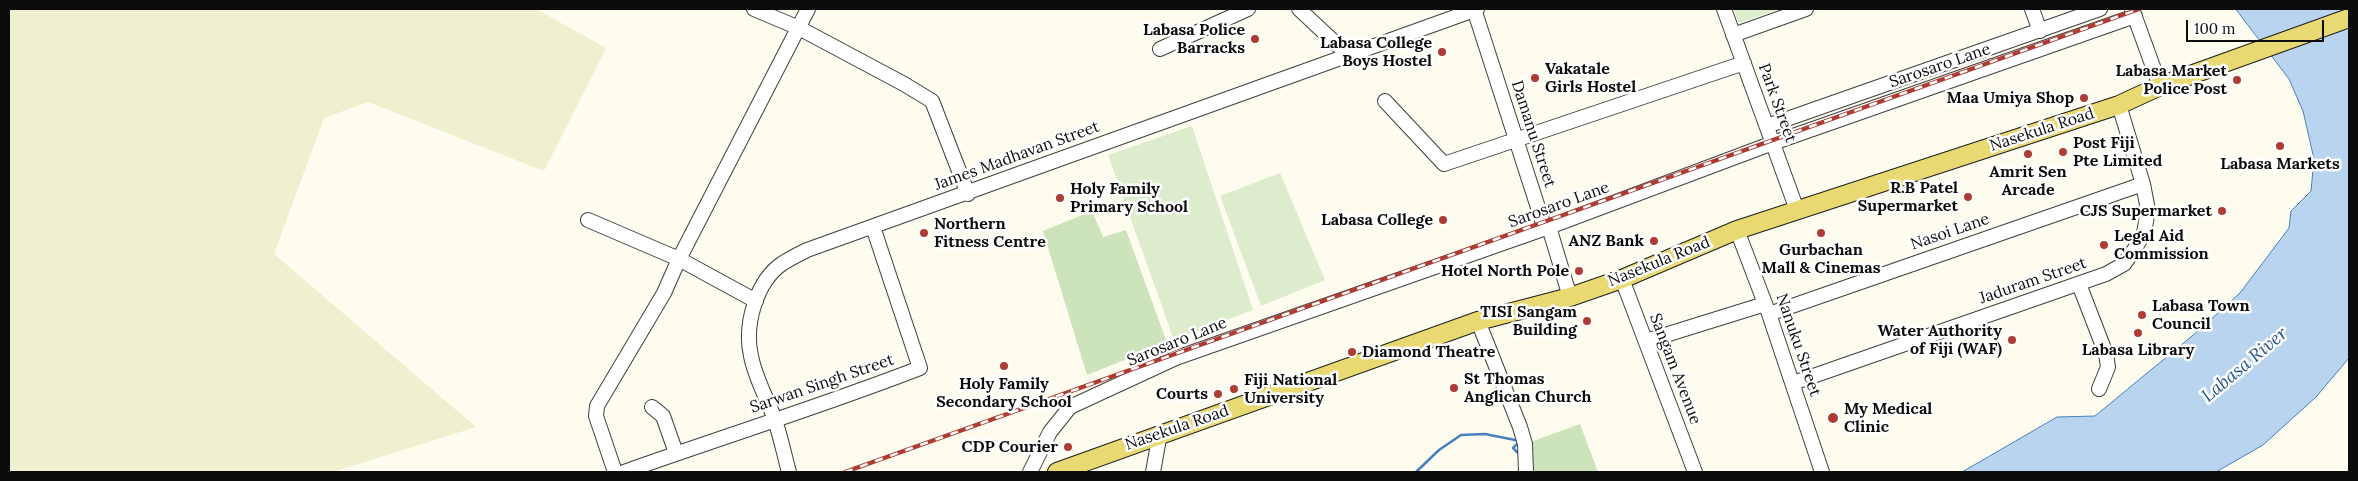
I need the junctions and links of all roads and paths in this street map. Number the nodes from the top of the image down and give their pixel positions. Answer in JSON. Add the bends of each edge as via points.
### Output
{"nodes":[{"id":1,"x":754,"y":9,"type":"edge"},
{"id":2,"x":808,"y":9,"type":"edge"},
{"id":3,"x":1248,"y":9,"type":"edge"},
{"id":4,"x":1299,"y":9,"type":"edge"},
{"id":5,"x":1475,"y":9,"type":"edge"},
{"id":6,"x":1724,"y":9,"type":"edge"},
{"id":7,"x":1806,"y":9,"type":"edge"},
{"id":8,"x":2032,"y":9,"type":"edge"},
{"id":9,"x":2100,"y":9,"type":"edge"},
{"id":10,"x":2133,"y":13,"type":"edge"},
{"id":11,"x":2349,"y":18,"type":"edge"},
{"id":12,"x":799,"y":28,"type":"junction"},
{"id":13,"x":2040,"y":31,"type":"junction"},
{"id":14,"x":1733,"y":35,"type":"junction"},
{"id":15,"x":1160,"y":48,"type":"dead end"},
{"id":16,"x":1347,"y":54,"type":"junction"},
{"id":17,"x":1744,"y":63,"type":"junction"},
{"id":18,"x":2160,"y":86,"type":"junction"},
{"id":19,"x":1385,"y":101,"type":"dead end"},
{"id":20,"x":2119,"y":105,"type":"junction"},
{"id":21,"x":1767,"y":126,"type":"junction"},
{"id":22,"x":1516,"y":140,"type":"junction"},
{"id":23,"x":1773,"y":144,"type":"junction"},
{"id":24,"x":2143,"y":184,"type":"junction"},
{"id":25,"x":968,"y":194,"type":"junction"},
{"id":26,"x":1797,"y":210,"type":"junction"},
{"id":27,"x":588,"y":220,"type":"dead end"},
{"id":28,"x":873,"y":227,"type":"junction"},
{"id":29,"x":1549,"y":228,"type":"junction"},
{"id":30,"x":1737,"y":230,"type":"junction"},
{"id":31,"x":678,"y":259,"type":"junction"},
{"id":32,"x":1622,"y":279,"type":"junction"},
{"id":33,"x":2079,"y":284,"type":"junction"},
{"id":34,"x":1570,"y":296,"type":"junction"},
{"id":35,"x":756,"y":301,"type":"junction"},
{"id":36,"x":1767,"y":309,"type":"junction"},
{"id":37,"x":1478,"y":321,"type":"junction"},
{"id":38,"x":1646,"y":341,"type":"junction"},
{"id":39,"x":1793,"y":383,"type":"junction"},
{"id":40,"x":2099,"y":389,"type":"dead end"},
{"id":41,"x":652,"y":407,"type":"dead end"},
{"id":42,"x":775,"y":419,"type":"junction"},
{"id":43,"x":1160,"y":433,"type":"junction"},
{"id":44,"x":676,"y":453,"type":"junction"},
{"id":45,"x":615,"y":472,"type":"edge"},
{"id":46,"x":624,"y":472,"type":"edge"},
{"id":47,"x":789,"y":472,"type":"edge"},
{"id":48,"x":1030,"y":472,"type":"edge"},
{"id":49,"x":1056,"y":472,"type":"edge"},
{"id":50,"x":1153,"y":472,"type":"edge"},
{"id":51,"x":1526,"y":472,"type":"edge"},
{"id":52,"x":1695,"y":472,"type":"edge"},
{"id":53,"x":1822,"y":472,"type":"edge"}],
"edges":[{"from":1,"to":12,"type":"street"},
{"from":2,"to":12,"type":"street"},
{"from":3,"to":15,"type":"street"},
{"from":4,"to":16,"type":"street"},
{"from":5,"to":16,"type":"street","name":"James Madhavan Street"},
{"from":5,"to":22,"type":"street","name":"Damanu Street"},
{"from":6,"to":14,"type":"street","name":"Park Street"},
{"from":7,"to":14,"type":"street"},
{"from":8,"to":13,"type":"street"},
{"from":9,"to":13,"type":"street"},
{"from":10,"to":18,"type":"street"},
{"from":10,"to":23,"type":"street","name":"Sarosaro Lane"},
{"from":11,"to":18,"type":"main road","name":"Nasekula Road"},
{"from":12,"to":25,"type":"street","via":[[932,101]]},
{"from":12,"to":31,"type":"street"},
{"from":13,"to":21,"type":"street"},
{"from":14,"to":17,"type":"street","name":"Park Street"},
{"from":16,"to":25,"type":"street","name":"James Madhavan Street"},
{"from":17,"to":21,"type":"street","name":"Park Street"},
{"from":17,"to":22,"type":"street"},
{"from":18,"to":20,"type":"main road","name":"Nasekula Road"},
{"from":19,"to":22,"type":"street","via":[[1444,164]]},
{"from":20,"to":24,"type":"street","name":"Jaduram Street"},
{"from":20,"to":26,"type":"main road","name":"Nasekula Road"},
{"from":21,"to":23,"type":"street","name":"Park Street"},
{"from":22,"to":29,"type":"street","name":"Damanu Street","via":[[1543,223]]},
{"from":23,"to":26,"type":"street","name":"Park Street"},
{"from":23,"to":29,"type":"street","name":"Sarosaro Lane"},
{"from":24,"to":33,"type":"street","name":"Jaduram Street","via":[[2148,210],[2144,233],[2134,250],[2124,264]]},
{"from":24,"to":36,"type":"street","name":"Nasoi Lane"},
{"from":25,"to":28,"type":"street","name":"James Madhavan Street"},
{"from":26,"to":30,"type":"main road","name":"Nasekula Road"},
{"from":27,"to":31,"type":"street"},
{"from":28,"to":35,"type":"street","name":"James Madhavan Street","via":[[807,250],[782,263],[768,279]]},
{"from":28,"to":42,"type":"street","name":"Sarwan Singh Street","via":[[920,368],[838,400]]},
{"from":29,"to":34,"type":"street","name":"Damanu Street"},
{"from":29,"to":48,"type":"street","name":"Sarosaro Lane","via":[[1176,358],[1070,407],[1050,432]]},
{"from":30,"to":32,"type":"main road","name":"Nasekula Road"},
{"from":30,"to":36,"type":"street","name":"Nanuku Street"},
{"from":31,"to":35,"type":"street"},
{"from":31,"to":45,"type":"street","via":[[664,293],[597,406],[596,416]]},
{"from":32,"to":34,"type":"main road","name":"Nasekula Road"},
{"from":32,"to":38,"type":"street","name":"Sangam Avenue"},
{"from":33,"to":39,"type":"street","name":"Jaduram Street"},
{"from":33,"to":40,"type":"street","via":[[2106,354],[2108,367]]},
{"from":34,"to":37,"type":"main road","name":"Nasekula Road"},
{"from":35,"to":42,"type":"street","name":"James Madhavan Street","via":[[751,317],[751,356]]},
{"from":36,"to":38,"type":"street","name":"Nasoi Lane"},
{"from":36,"to":39,"type":"street","name":"Nanuku Street"},
{"from":37,"to":43,"type":"main road","name":"Nasekula Road"},
{"from":37,"to":51,"type":"street","via":[[1520,427],[1525,444]]},
{"from":38,"to":52,"type":"street","name":"Sangam Avenue"},
{"from":39,"to":53,"type":"street","name":"Nanuku Street"},
{"from":41,"to":44,"type":"street","via":[[663,416]]},
{"from":42,"to":44,"type":"street","name":"Sarwan Singh Street"},
{"from":42,"to":47,"type":"street","name":"James Madhavan Street"},
{"from":43,"to":49,"type":"main road","name":"Nasekula Road"},
{"from":43,"to":50,"type":"street"},
{"from":44,"to":46,"type":"street","name":"Sarwan Singh Street"}]}
